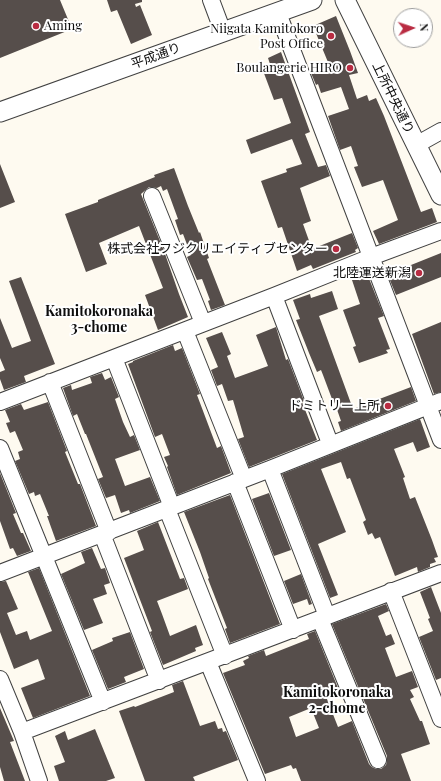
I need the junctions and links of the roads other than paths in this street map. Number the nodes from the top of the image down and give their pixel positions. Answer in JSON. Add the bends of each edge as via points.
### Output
{"nodes":[{"id":1,"x":211,"y":0,"type":"edge"},
{"id":2,"x":312,"y":0,"type":"edge"},
{"id":3,"x":345,"y":0,"type":"edge"},
{"id":4,"x":278,"y":13,"type":"junction"},
{"id":5,"x":223,"y":32,"type":"junction"},
{"id":6,"x":0,"y":112,"type":"edge"},
{"id":7,"x":441,"y":131,"type":"edge"},
{"id":8,"x":416,"y":144,"type":"junction"},
{"id":9,"x":441,"y":195,"type":"edge"},
{"id":10,"x":152,"y":196,"type":"dead end"},
{"id":11,"x":441,"y":231,"type":"edge"},
{"id":12,"x":372,"y":256,"type":"junction"},
{"id":13,"x":274,"y":296,"type":"junction"},
{"id":14,"x":203,"y":323,"type":"junction"},
{"id":15,"x":185,"y":331,"type":"junction"},
{"id":16,"x":114,"y":358,"type":"junction"},
{"id":17,"x":50,"y":382,"type":"junction"},
{"id":18,"x":0,"y":402,"type":"edge"},
{"id":19,"x":434,"y":403,"type":"edge"},
{"id":20,"x":328,"y":438,"type":"dead end"},
{"id":21,"x":441,"y":440,"type":"edge"},
{"id":22,"x":0,"y":448,"type":"edge"},
{"id":23,"x":270,"y":469,"type":"junction"},
{"id":24,"x":239,"y":481,"type":"junction"},
{"id":25,"x":170,"y":508,"type":"junction"},
{"id":26,"x":106,"y":533,"type":"junction"},
{"id":27,"x":45,"y":556,"type":"junction"},
{"id":28,"x":0,"y":573,"type":"edge"},
{"id":29,"x":441,"y":573,"type":"edge"},
{"id":30,"x":391,"y":591,"type":"junction"},
{"id":31,"x":323,"y":618,"type":"junction"},
{"id":32,"x":293,"y":630,"type":"junction"},
{"id":33,"x":225,"y":656,"type":"junction"},
{"id":34,"x":208,"y":662,"type":"junction"},
{"id":35,"x":158,"y":681,"type":"junction"},
{"id":36,"x":2,"y":690,"type":"edge"},
{"id":37,"x":103,"y":702,"type":"junction"},
{"id":38,"x":441,"y":719,"type":"edge"},
{"id":39,"x":22,"y":732,"type":"junction"},
{"id":40,"x":378,"y":760,"type":"dead end"},
{"id":41,"x":39,"y":781,"type":"edge"},
{"id":42,"x":257,"y":781,"type":"edge"}],
"edges":[{"from":1,"to":5,"type":"street"},
{"from":2,"to":4,"type":"street","name":"平成通り"},
{"from":3,"to":8,"type":"street","name":"上所中央通り"},
{"from":4,"to":5,"type":"street","name":"平成通り"},
{"from":4,"to":12,"type":"street"},
{"from":5,"to":6,"type":"street","name":"平成通り"},
{"from":7,"to":8,"type":"street"},
{"from":8,"to":9,"type":"street","name":"上所中央通り"},
{"from":10,"to":14,"type":"street"},
{"from":11,"to":12,"type":"street"},
{"from":12,"to":13,"type":"street"},
{"from":12,"to":19,"type":"street"},
{"from":13,"to":14,"type":"street"},
{"from":13,"to":20,"type":"street"},
{"from":14,"to":15,"type":"street"},
{"from":15,"to":16,"type":"street"},
{"from":15,"to":24,"type":"street"},
{"from":16,"to":17,"type":"street"},
{"from":16,"to":25,"type":"street"},
{"from":17,"to":18,"type":"street"},
{"from":17,"to":26,"type":"street"},
{"from":19,"to":21,"type":"street"},
{"from":19,"to":23,"type":"street"},
{"from":22,"to":27,"type":"street"},
{"from":23,"to":24,"type":"street"},
{"from":23,"to":31,"type":"street"},
{"from":24,"to":25,"type":"street"},
{"from":24,"to":32,"type":"street"},
{"from":25,"to":26,"type":"street"},
{"from":25,"to":33,"type":"street"},
{"from":26,"to":27,"type":"street"},
{"from":26,"to":35,"type":"street"},
{"from":27,"to":28,"type":"street"},
{"from":27,"to":37,"type":"street"},
{"from":29,"to":30,"type":"street"},
{"from":30,"to":31,"type":"street"},
{"from":30,"to":38,"type":"street"},
{"from":31,"to":32,"type":"street"},
{"from":31,"to":40,"type":"street"},
{"from":32,"to":33,"type":"street"},
{"from":33,"to":34,"type":"street"},
{"from":34,"to":35,"type":"street"},
{"from":34,"to":42,"type":"street"},
{"from":35,"to":37,"type":"street"},
{"from":36,"to":39,"type":"street"},
{"from":37,"to":39,"type":"street"},
{"from":39,"to":41,"type":"street"}]}
